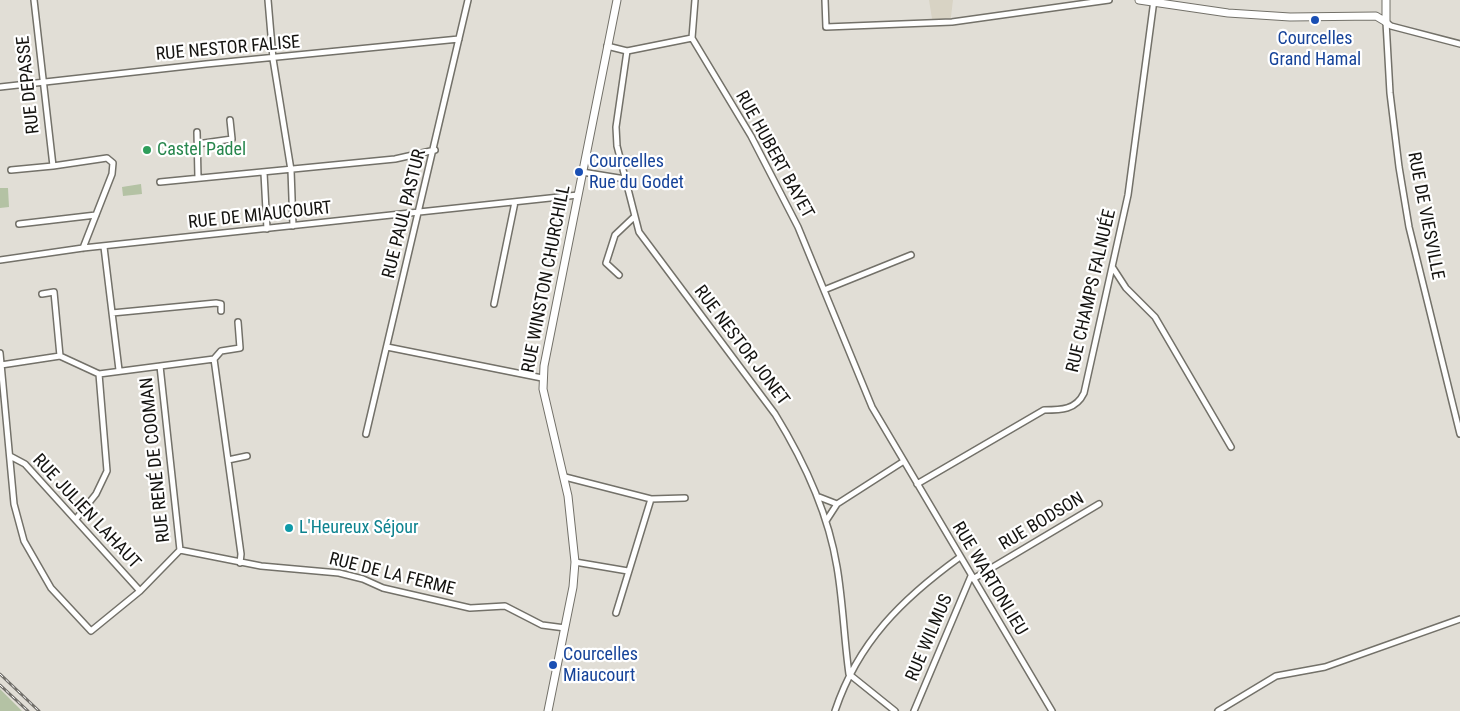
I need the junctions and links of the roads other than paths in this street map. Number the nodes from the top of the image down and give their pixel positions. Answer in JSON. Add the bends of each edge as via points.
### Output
{"nodes":[{"id":1,"x":34,"y":0,"type":"edge"},
{"id":2,"x":268,"y":0,"type":"edge"},
{"id":3,"x":468,"y":0,"type":"edge"},
{"id":4,"x":617,"y":0,"type":"edge"},
{"id":5,"x":695,"y":0,"type":"edge"},
{"id":6,"x":825,"y":0,"type":"edge"},
{"id":7,"x":1109,"y":0,"type":"edge"},
{"id":8,"x":1139,"y":0,"type":"edge"},
{"id":9,"x":1386,"y":0,"type":"edge"},
{"id":10,"x":1154,"y":1,"type":"edge"},
{"id":11,"x":1386,"y":22,"type":"junction"},
{"id":12,"x":692,"y":38,"type":"junction"},
{"id":13,"x":459,"y":40,"type":"junction"},
{"id":14,"x":1460,"y":44,"type":"edge"},
{"id":15,"x":607,"y":46,"type":"junction"},
{"id":16,"x":627,"y":51,"type":"junction"},
{"id":17,"x":273,"y":59,"type":"junction"},
{"id":18,"x":42,"y":82,"type":"junction"},
{"id":19,"x":0,"y":87,"type":"edge"},
{"id":20,"x":230,"y":120,"type":"dead end"},
{"id":21,"x":197,"y":132,"type":"dead end"},
{"id":22,"x":197,"y":144,"type":"junction"},
{"id":23,"x":435,"y":150,"type":"junction"},
{"id":24,"x":53,"y":166,"type":"junction"},
{"id":25,"x":11,"y":170,"type":"dead end"},
{"id":26,"x":291,"y":170,"type":"junction"},
{"id":27,"x":582,"y":172,"type":"junction"},
{"id":28,"x":264,"y":173,"type":"junction"},
{"id":29,"x":198,"y":178,"type":"junction"},
{"id":30,"x":625,"y":180,"type":"junction"},
{"id":31,"x":160,"y":182,"type":"dead end"},
{"id":32,"x":578,"y":195,"type":"junction"},
{"id":33,"x":515,"y":202,"type":"junction"},
{"id":34,"x":418,"y":213,"type":"junction"},
{"id":35,"x":96,"y":214,"type":"junction"},
{"id":36,"x":634,"y":217,"type":"junction"},
{"id":37,"x":19,"y":224,"type":"dead end"},
{"id":38,"x":293,"y":226,"type":"junction"},
{"id":39,"x":267,"y":229,"type":"junction"},
{"id":40,"x":104,"y":247,"type":"junction"},
{"id":41,"x":83,"y":248,"type":"junction"},
{"id":42,"x":911,"y":255,"type":"dead end"},
{"id":43,"x":0,"y":260,"type":"edge"},
{"id":44,"x":1113,"y":268,"type":"junction"},
{"id":45,"x":619,"y":275,"type":"dead end"},
{"id":46,"x":824,"y":290,"type":"junction"},
{"id":47,"x":42,"y":294,"type":"dead end"},
{"id":48,"x":494,"y":304,"type":"dead end"},
{"id":49,"x":221,"y":311,"type":"dead end"},
{"id":50,"x":112,"y":314,"type":"junction"},
{"id":51,"x":238,"y":322,"type":"dead end"},
{"id":52,"x":387,"y":347,"type":"junction"},
{"id":53,"x":0,"y":353,"type":"edge"},
{"id":54,"x":60,"y":356,"type":"junction"},
{"id":55,"x":214,"y":359,"type":"junction"},
{"id":56,"x":1,"y":365,"type":"junction"},
{"id":57,"x":160,"y":366,"type":"junction"},
{"id":58,"x":119,"y":370,"type":"junction"},
{"id":59,"x":99,"y":374,"type":"junction"},
{"id":60,"x":542,"y":378,"type":"junction"},
{"id":61,"x":366,"y":434,"type":"dead end"},
{"id":62,"x":1460,"y":434,"type":"edge"},
{"id":63,"x":1231,"y":447,"type":"dead end"},
{"id":64,"x":10,"y":456,"type":"junction"},
{"id":65,"x":247,"y":456,"type":"dead end"},
{"id":66,"x":228,"y":460,"type":"junction"},
{"id":67,"x":904,"y":461,"type":"junction"},
{"id":68,"x":565,"y":476,"type":"junction"},
{"id":69,"x":917,"y":484,"type":"junction"},
{"id":70,"x":685,"y":498,"type":"dead end"},
{"id":71,"x":819,"y":498,"type":"junction"},
{"id":72,"x":651,"y":499,"type":"junction"},
{"id":73,"x":837,"y":504,"type":"junction"},
{"id":74,"x":1099,"y":504,"type":"dead end"},
{"id":75,"x":76,"y":518,"type":"junction"},
{"id":76,"x":826,"y":521,"type":"junction"},
{"id":77,"x":180,"y":550,"type":"junction"},
{"id":78,"x":960,"y":557,"type":"junction"},
{"id":79,"x":575,"y":562,"type":"junction"},
{"id":80,"x":240,"y":563,"type":"junction"},
{"id":81,"x":628,"y":571,"type":"junction"},
{"id":82,"x":972,"y":577,"type":"junction"},
{"id":83,"x":140,"y":590,"type":"junction"},
{"id":84,"x":616,"y":613,"type":"dead end"},
{"id":85,"x":1460,"y":619,"type":"edge"},
{"id":86,"x":565,"y":628,"type":"junction"},
{"id":87,"x":849,"y":674,"type":"junction"},
{"id":88,"x":549,"y":710,"type":"edge"},
{"id":89,"x":835,"y":711,"type":"edge"},
{"id":90,"x":895,"y":711,"type":"edge"},
{"id":91,"x":914,"y":711,"type":"edge"},
{"id":92,"x":1052,"y":711,"type":"edge"},
{"id":93,"x":1218,"y":711,"type":"edge"}],
"edges":[{"from":1,"to":18,"type":"street","name":"RUE DEPASSE"},
{"from":2,"to":17,"type":"street"},
{"from":3,"to":13,"type":"street","name":"RUE PAUL PASTUR"},
{"from":4,"to":15,"type":"main road","name":"RUE WINSTON CHURCHILL"},
{"from":5,"to":12,"type":"street"},
{"from":6,"to":7,"type":"street","via":[[826,27],[952,22]]},
{"from":8,"to":10,"type":"main road"},
{"from":9,"to":11,"type":"main road","name":"RUE DE VIESVILLE"},
{"from":10,"to":11,"type":"main road","via":[[1228,13],[1290,17],[1376,16]]},
{"from":10,"to":44,"type":"street","name":"RUE CHAMPS FALNUÉE","via":[[1128,195]]},
{"from":11,"to":14,"type":"street"},
{"from":11,"to":62,"type":"street","name":"RUE DE VIESVILLE","via":[[1390,92],[1409,226]]},
{"from":12,"to":16,"type":"street"},
{"from":12,"to":46,"type":"street","name":"RUE HUBERT BAYET","via":[[751,136],[798,227]]},
{"from":13,"to":17,"type":"street","name":"RUE NESTOR FALISE"},
{"from":13,"to":23,"type":"street","name":"RUE PAUL PASTUR"},
{"from":15,"to":16,"type":"street"},
{"from":15,"to":27,"type":"main road","name":"RUE WINSTON CHURCHILL"},
{"from":16,"to":30,"type":"street","name":"RUE NESTOR JONET","via":[[616,127]]},
{"from":17,"to":18,"type":"street","name":"RUE NESTOR FALISE"},
{"from":17,"to":26,"type":"street"},
{"from":18,"to":19,"type":"street","name":"RUE NESTOR FALISE"},
{"from":18,"to":24,"type":"street","name":"RUE DEPASSE"},
{"from":20,"to":22,"type":"street","via":[[232,139]]},
{"from":21,"to":22,"type":"street"},
{"from":22,"to":29,"type":"street"},
{"from":23,"to":26,"type":"street","via":[[395,159]]},
{"from":23,"to":34,"type":"street","name":"RUE PAUL PASTUR"},
{"from":24,"to":25,"type":"street"},
{"from":24,"to":35,"type":"street","via":[[107,158],[113,163],[112,174]]},
{"from":26,"to":28,"type":"street"},
{"from":26,"to":38,"type":"street"},
{"from":27,"to":30,"type":"street"},
{"from":27,"to":32,"type":"main road","name":"RUE WINSTON CHURCHILL"},
{"from":28,"to":29,"type":"street"},
{"from":28,"to":39,"type":"street"},
{"from":29,"to":31,"type":"street"},
{"from":30,"to":36,"type":"street","name":"RUE NESTOR JONET"},
{"from":32,"to":33,"type":"street","name":"RUE DE MIAUCOURT"},
{"from":32,"to":60,"type":"main road","name":"RUE WINSTON CHURCHILL"},
{"from":33,"to":34,"type":"street","name":"RUE DE MIAUCOURT"},
{"from":33,"to":48,"type":"street"},
{"from":34,"to":38,"type":"street","name":"RUE DE MIAUCOURT"},
{"from":34,"to":52,"type":"street","name":"RUE PAUL PASTUR"},
{"from":35,"to":37,"type":"street"},
{"from":35,"to":41,"type":"street"},
{"from":36,"to":45,"type":"street","via":[[615,235],[606,263]]},
{"from":36,"to":71,"type":"street","name":"RUE NESTOR JONET","via":[[639,232],[652,251],[775,414]]},
{"from":38,"to":39,"type":"street","name":"RUE DE MIAUCOURT"},
{"from":39,"to":40,"type":"street","name":"RUE DE MIAUCOURT"},
{"from":40,"to":41,"type":"street","name":"RUE DE MIAUCOURT"},
{"from":40,"to":50,"type":"street"},
{"from":41,"to":43,"type":"street","name":"RUE DE MIAUCOURT"},
{"from":42,"to":46,"type":"street"},
{"from":44,"to":63,"type":"street","via":[[1126,288],[1152,313]]},
{"from":44,"to":69,"type":"street","name":"RUE CHAMPS FALNUÉE","via":[[1080,401],[1062,410],[1044,410]]},
{"from":46,"to":67,"type":"street","name":"RUE HUBERT BAYET","via":[[872,407]]},
{"from":47,"to":54,"type":"street","via":[[54,292]]},
{"from":49,"to":50,"type":"street","via":[[220,304],[216,303]]},
{"from":50,"to":58,"type":"street"},
{"from":51,"to":55,"type":"street","via":[[240,348],[221,351]]},
{"from":52,"to":60,"type":"street"},
{"from":52,"to":61,"type":"street","name":"RUE PAUL PASTUR"},
{"from":53,"to":56,"type":"street"},
{"from":54,"to":56,"type":"street"},
{"from":54,"to":59,"type":"street"},
{"from":55,"to":57,"type":"street"},
{"from":55,"to":66,"type":"street"},
{"from":56,"to":64,"type":"street"},
{"from":57,"to":58,"type":"street"},
{"from":57,"to":77,"type":"street","name":"RUE RENÉ DE COOMAN"},
{"from":58,"to":59,"type":"street"},
{"from":59,"to":75,"type":"street","via":[[107,471],[95,495]]},
{"from":60,"to":68,"type":"main road","name":"RUE WINSTON CHURCHILL"},
{"from":64,"to":75,"type":"street","name":"RUE JULIEN LAHAUT","via":[[25,464]]},
{"from":64,"to":83,"type":"street","name":"RUE RENÉ DE COOMAN","via":[[14,504],[24,541],[51,588],[91,631]]},
{"from":65,"to":66,"type":"street"},
{"from":66,"to":80,"type":"street"},
{"from":67,"to":69,"type":"street","name":"RUE WARTONLIEU"},
{"from":67,"to":73,"type":"street"},
{"from":68,"to":72,"type":"street"},
{"from":68,"to":79,"type":"main road","name":"RUE WINSTON CHURCHILL"},
{"from":69,"to":78,"type":"street","name":"RUE WARTONLIEU"},
{"from":70,"to":72,"type":"street"},
{"from":71,"to":73,"type":"street"},
{"from":71,"to":76,"type":"street","name":"RUE NESTOR JONET"},
{"from":72,"to":81,"type":"street"},
{"from":73,"to":76,"type":"street"},
{"from":74,"to":82,"type":"street","name":"RUE BODSON"},
{"from":75,"to":83,"type":"street","name":"RUE JULIEN LAHAUT"},
{"from":76,"to":87,"type":"street","name":"RUE NESTOR JONET","via":[[837,565]]},
{"from":77,"to":80,"type":"street","name":"RUE DE LA FERME"},
{"from":77,"to":83,"type":"street","name":"RUE RENÉ DE COOMAN"},
{"from":78,"to":82,"type":"street","name":"RUE WARTONLIEU"},
{"from":78,"to":87,"type":"street","via":[[922,584],[890,615]]},
{"from":79,"to":81,"type":"street"},
{"from":79,"to":86,"type":"main road","name":"RUE WINSTON CHURCHILL"},
{"from":80,"to":86,"type":"street","name":"RUE DE LA FERME","via":[[339,573],[383,588],[470,608],[505,606],[542,625]]},
{"from":81,"to":84,"type":"street"},
{"from":82,"to":91,"type":"street","name":"RUE WILMUS"},
{"from":82,"to":92,"type":"street","name":"RUE WARTONLIEU"},
{"from":85,"to":93,"type":"street","via":[[1325,667],[1276,676]]},
{"from":86,"to":88,"type":"main road","name":"RUE WINSTON CHURCHILL"},
{"from":87,"to":89,"type":"street"},
{"from":87,"to":90,"type":"street"}]}
